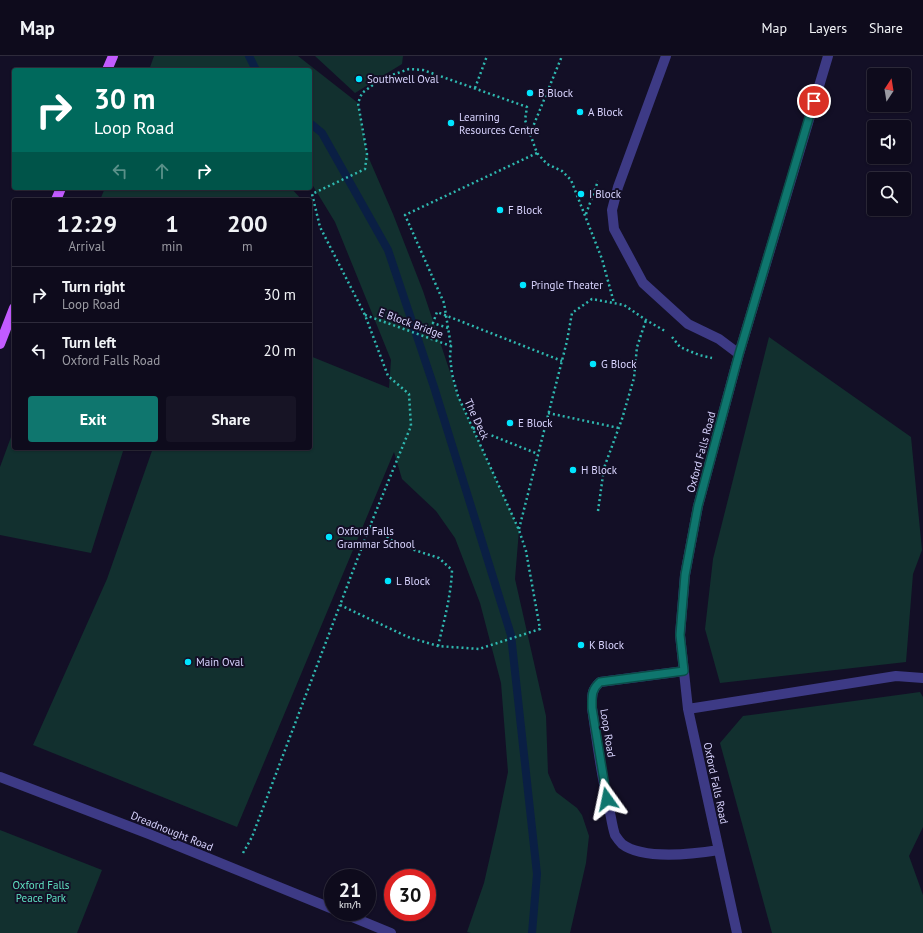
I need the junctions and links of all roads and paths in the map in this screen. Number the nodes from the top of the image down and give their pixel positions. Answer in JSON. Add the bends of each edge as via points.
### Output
{"nodes":[{"id":1,"x":113,"y":56,"type":"edge"},
{"id":2,"x":487,"y":56,"type":"edge"},
{"id":3,"x":562,"y":56,"type":"edge"},
{"id":4,"x":666,"y":56,"type":"edge"},
{"id":5,"x":828,"y":56,"type":"edge"},
{"id":6,"x":108,"y":68,"type":"edge"},
{"id":7,"x":475,"y":88,"type":"junction"},
{"id":8,"x":530,"y":135,"type":"junction"},
{"id":9,"x":537,"y":153,"type":"junction"},
{"id":10,"x":614,"y":303,"type":"junction"},
{"id":11,"x":12,"y":313,"type":"edge"},
{"id":12,"x":365,"y":315,"type":"junction"},
{"id":13,"x":646,"y":320,"type":"junction"},
{"id":14,"x":448,"y":328,"type":"junction"},
{"id":15,"x":0,"y":344,"type":"edge"},
{"id":16,"x":451,"y":346,"type":"junction"},
{"id":17,"x":739,"y":354,"type":"junction"},
{"id":18,"x":713,"y":359,"type":"dead end"},
{"id":19,"x":562,"y":362,"type":"junction"},
{"id":20,"x":548,"y":413,"type":"junction"},
{"id":21,"x":473,"y":428,"type":"junction"},
{"id":22,"x":619,"y":428,"type":"junction"},
{"id":23,"x":538,"y":454,"type":"junction"},
{"id":24,"x":598,"y":511,"type":"dead end"},
{"id":25,"x":370,"y":526,"type":"junction"},
{"id":26,"x":519,"y":530,"type":"junction"},
{"id":27,"x":340,"y":605,"type":"junction"},
{"id":28,"x":438,"y":646,"type":"junction"},
{"id":29,"x":684,"y":671,"type":"junction"},
{"id":30,"x":923,"y":678,"type":"edge"},
{"id":31,"x":688,"y":709,"type":"junction"},
{"id":32,"x":0,"y":778,"type":"edge"},
{"id":33,"x":719,"y":850,"type":"junction"},
{"id":34,"x":234,"y":869,"type":"junction"},
{"id":35,"x":324,"y":905,"type":"edge"},
{"id":36,"x":362,"y":921,"type":"edge"},
{"id":37,"x":391,"y":933,"type":"edge"},
{"id":38,"x":737,"y":933,"type":"edge"}],
"edges":[{"from":1,"to":6,"type":"main road"},
{"from":2,"to":7,"type":"path"},
{"from":3,"to":8,"type":"path"},
{"from":4,"to":17,"type":"street","via":[[618,187],[612,210],[614,229],[643,283],[688,324],[719,339]]},
{"from":5,"to":17,"type":"street","name":"Oxford Falls Road"},
{"from":7,"to":8,"type":"path","via":[[527,108],[525,120]]},
{"from":7,"to":12,"type":"path","via":[[423,70],[409,69],[381,79],[362,93],[358,103],[367,154],[364,169],[312,194],[320,227]]},
{"from":8,"to":9,"type":"path"},
{"from":9,"to":10,"type":"path","via":[[571,180],[602,259]]},
{"from":9,"to":14,"type":"path","name":"The Deck","via":[[405,215],[444,303]]},
{"from":10,"to":13,"type":"path","via":[[624,305]]},
{"from":10,"to":19,"type":"path","via":[[592,299],[572,313]]},
{"from":11,"to":15,"type":"main road"},
{"from":12,"to":16,"type":"path","name":"E Block Bridge"},
{"from":12,"to":25,"type":"path","via":[[388,376],[409,394],[411,426]]},
{"from":13,"to":18,"type":"path","via":[[669,333],[680,347]]},
{"from":13,"to":22,"type":"path","via":[[637,346],[634,378]]},
{"from":14,"to":16,"type":"path","name":"The Deck"},
{"from":14,"to":19,"type":"path","via":[[433,323],[437,312]]},
{"from":16,"to":21,"type":"path","name":"The Deck","via":[[452,374],[458,396]]},
{"from":17,"to":29,"type":"street","name":"Oxford Falls Road","via":[[698,506],[685,575],[680,635]]},
{"from":19,"to":20,"type":"path"},
{"from":20,"to":22,"type":"path"},
{"from":20,"to":23,"type":"path"},
{"from":21,"to":23,"type":"path"},
{"from":21,"to":26,"type":"path","name":"The Deck"},
{"from":22,"to":24,"type":"path","via":[[604,468]]},
{"from":23,"to":26,"type":"path"},
{"from":25,"to":27,"type":"path"},
{"from":25,"to":28,"type":"path","via":[[399,545],[439,558],[452,570],[446,616]]},
{"from":26,"to":28,"type":"path","name":"The Deck","via":[[526,551],[540,629],[479,649]]},
{"from":27,"to":28,"type":"path","via":[[408,637]]},
{"from":27,"to":34,"type":"path","via":[[252,837]]},
{"from":29,"to":31,"type":"street","name":"Oxford Falls Road"},
{"from":29,"to":33,"type":"street","name":"Loop Road","via":[[600,682],[594,687],[592,708],[604,786],[615,835],[629,849],[666,854]]},
{"from":30,"to":31,"type":"street","via":[[896,676]]},
{"from":31,"to":33,"type":"street","name":"Oxford Falls Road"},
{"from":32,"to":34,"type":"street","name":"Dreadnought Road"},
{"from":33,"to":38,"type":"street","name":"Oxford Falls Road"},
{"from":34,"to":35,"type":"street","name":"Dreadnought Road"},
{"from":36,"to":37,"type":"street"}]}
